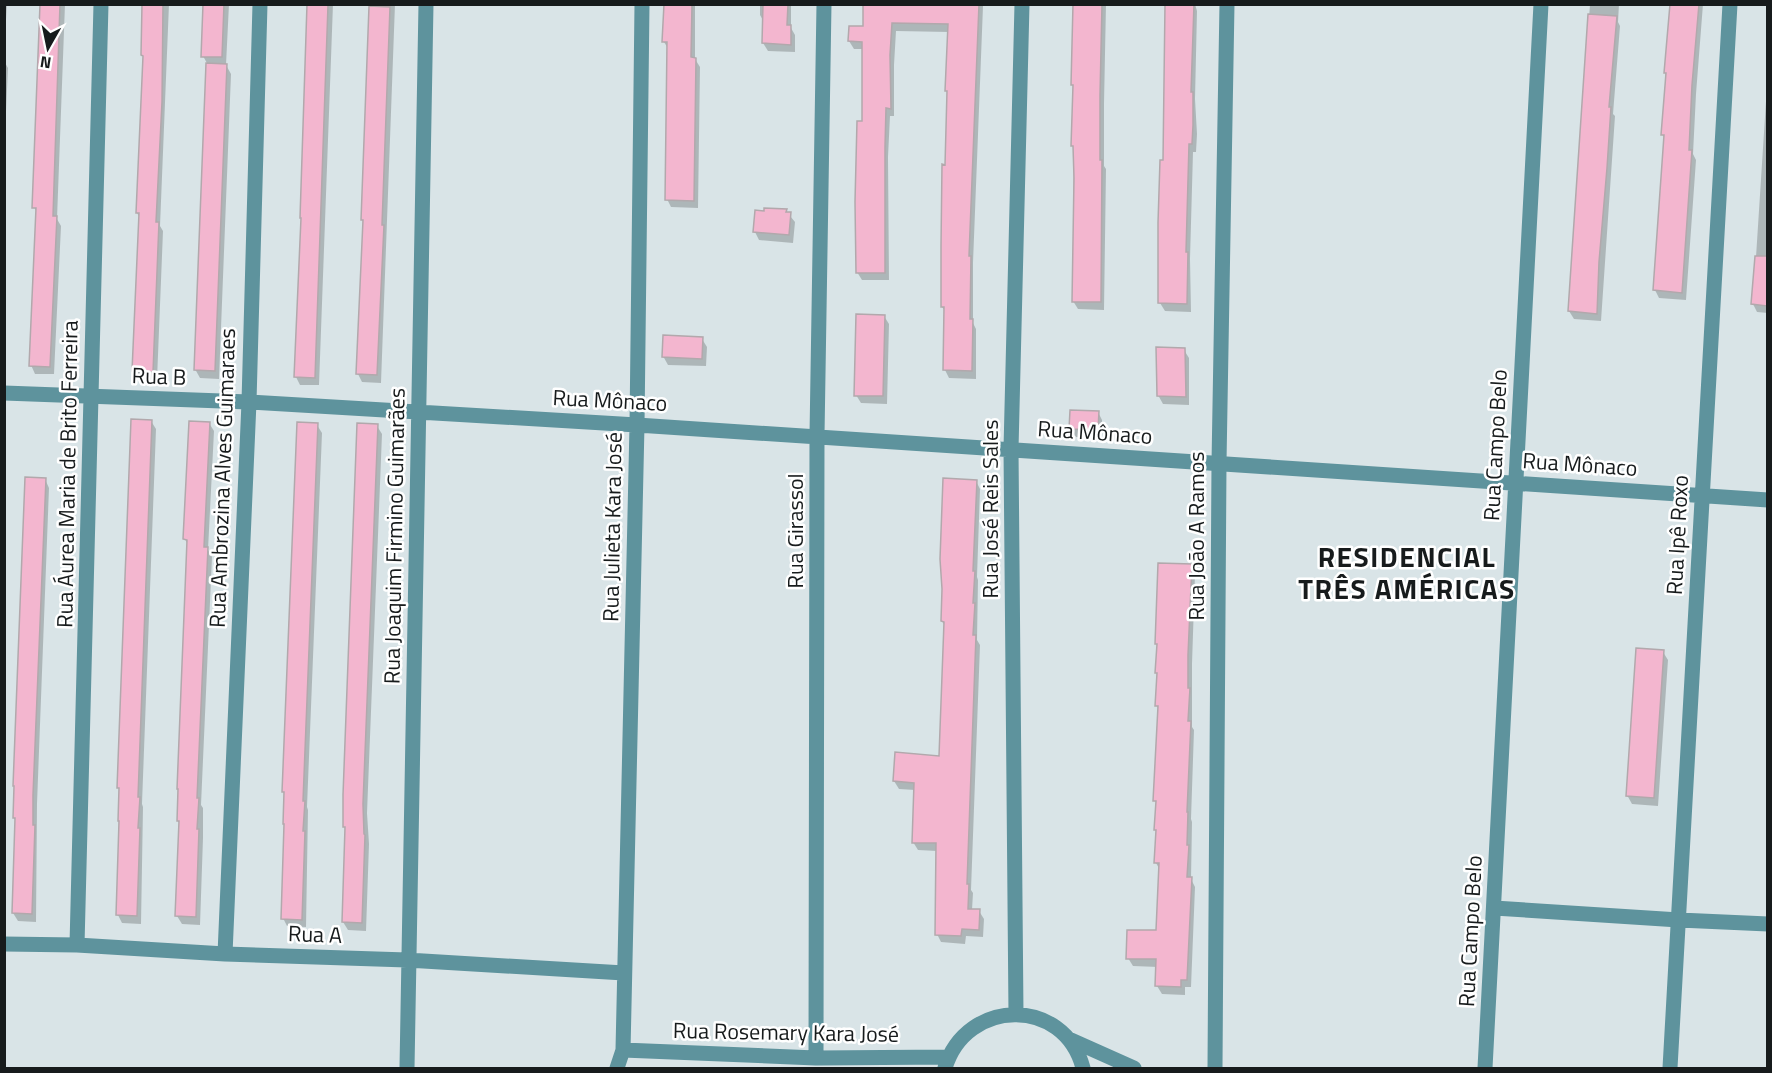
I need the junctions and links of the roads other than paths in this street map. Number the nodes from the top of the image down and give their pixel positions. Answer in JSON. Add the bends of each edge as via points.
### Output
{"nodes":[{"id":1,"x":101,"y":4,"type":"edge"},
{"id":2,"x":260,"y":4,"type":"edge"},
{"id":3,"x":426,"y":4,"type":"edge"},
{"id":4,"x":642,"y":4,"type":"edge"},
{"id":5,"x":824,"y":4,"type":"edge"},
{"id":6,"x":1022,"y":4,"type":"edge"},
{"id":7,"x":1227,"y":4,"type":"edge"},
{"id":8,"x":1541,"y":4,"type":"edge"},
{"id":9,"x":1730,"y":4,"type":"edge"},
{"id":10,"x":4,"y":393,"type":"edge"},
{"id":11,"x":92,"y":397,"type":"junction"},
{"id":12,"x":249,"y":402,"type":"junction"},
{"id":13,"x":419,"y":412,"type":"junction"},
{"id":14,"x":637,"y":424,"type":"junction"},
{"id":15,"x":817,"y":435,"type":"junction"},
{"id":16,"x":1011,"y":449,"type":"junction"},
{"id":17,"x":1219,"y":462,"type":"junction"},
{"id":18,"x":1516,"y":483,"type":"junction"},
{"id":19,"x":1702,"y":495,"type":"junction"},
{"id":20,"x":1767,"y":500,"type":"edge"},
{"id":21,"x":1494,"y":908,"type":"junction"},
{"id":22,"x":1679,"y":920,"type":"junction"},
{"id":23,"x":1767,"y":924,"type":"edge"},
{"id":24,"x":4,"y":944,"type":"edge"},
{"id":25,"x":76,"y":945,"type":"junction"},
{"id":26,"x":225,"y":954,"type":"junction"},
{"id":27,"x":407,"y":960,"type":"junction"},
{"id":28,"x":624,"y":973,"type":"junction"},
{"id":29,"x":1016,"y":1014,"type":"junction"},
{"id":30,"x":1068,"y":1038,"type":"junction"},
{"id":31,"x":623,"y":1050,"type":"junction"},
{"id":32,"x":816,"y":1058,"type":"junction"},
{"id":33,"x":947,"y":1063,"type":"edge"},
{"id":34,"x":407,"y":1068,"type":"edge"},
{"id":35,"x":617,"y":1068,"type":"edge"},
{"id":36,"x":1083,"y":1068,"type":"edge"},
{"id":37,"x":1134,"y":1068,"type":"edge"},
{"id":38,"x":1215,"y":1068,"type":"edge"},
{"id":39,"x":1485,"y":1068,"type":"edge"},
{"id":40,"x":1670,"y":1068,"type":"edge"}],
"edges":[{"from":1,"to":11,"type":"street","name":"Rua Áurea Maria de Brito Ferreira"},
{"from":2,"to":12,"type":"street","name":"Rua Ambrozina Alves Guimaraes"},
{"from":3,"to":13,"type":"street","name":"Rua Joaquim Firmino Guimarães"},
{"from":4,"to":14,"type":"street","name":"Rua Julieta Kara José"},
{"from":5,"to":15,"type":"street","name":"Rua Girassol"},
{"from":6,"to":16,"type":"street","name":"Rua José Reis Sales"},
{"from":7,"to":17,"type":"street","name":"Rua João A Ramos"},
{"from":8,"to":18,"type":"street","name":"Rua Campo Belo"},
{"from":9,"to":19,"type":"street","name":"Rua Ipê Roxo"},
{"from":10,"to":11,"type":"street","name":"Rua B"},
{"from":11,"to":12,"type":"street","name":"Rua B"},
{"from":11,"to":25,"type":"street","name":"Rua Áurea Maria de Brito Ferreira"},
{"from":12,"to":13,"type":"street","name":"Rua B"},
{"from":12,"to":26,"type":"street","name":"Rua Ambrozina Alves Guimaraes"},
{"from":13,"to":14,"type":"street","name":"Rua Mônaco"},
{"from":13,"to":27,"type":"street","name":"Rua Joaquim Firmino Guimarães"},
{"from":14,"to":15,"type":"street","name":"Rua Mônaco"},
{"from":14,"to":28,"type":"street","name":"Rua Julieta Kara José"},
{"from":15,"to":16,"type":"street","name":"Rua Mônaco"},
{"from":15,"to":32,"type":"street","name":"Rua Girassol"},
{"from":16,"to":17,"type":"street","name":"Rua Mônaco"},
{"from":16,"to":29,"type":"street","name":"Rua José Reis Sales"},
{"from":17,"to":18,"type":"street","name":"Rua Mônaco"},
{"from":17,"to":38,"type":"street","name":"Rua João A Ramos"},
{"from":18,"to":19,"type":"street","name":"Rua Mônaco"},
{"from":18,"to":21,"type":"street","name":"Rua Campo Belo"},
{"from":19,"to":20,"type":"street","name":"Rua Mônaco"},
{"from":19,"to":22,"type":"street","name":"Rua Ipê Roxo"},
{"from":21,"to":22,"type":"street"},
{"from":21,"to":39,"type":"street","name":"Rua Campo Belo"},
{"from":22,"to":23,"type":"street"},
{"from":22,"to":40,"type":"street","name":"Rua Ipê Roxo"},
{"from":24,"to":25,"type":"street","name":"Rua A"},
{"from":25,"to":26,"type":"street","name":"Rua A"},
{"from":26,"to":27,"type":"street","name":"Rua A"},
{"from":27,"to":28,"type":"street","name":"Rua A"},
{"from":27,"to":34,"type":"street","name":"Rua Joaquim Firmino Guimarães"},
{"from":28,"to":31,"type":"street","name":"Rua Julieta Kara José"},
{"from":29,"to":30,"type":"street","name":"Rua Rosemary Kara José","via":[[1035,1017]]},
{"from":29,"to":33,"type":"street","name":"Rua Rosemary Kara José","via":[[983,1021],[969,1030],[957,1042]]},
{"from":30,"to":36,"type":"street","name":"Rua Rosemary Kara José"},
{"from":30,"to":37,"type":"street","name":"Rua Rosemary Kara José"},
{"from":31,"to":32,"type":"street","name":"Rua Rosemary Kara José"},
{"from":31,"to":35,"type":"street","name":"Rua Julieta Kara José"},
{"from":32,"to":33,"type":"street","name":"Rua Rosemary Kara José"}]}
